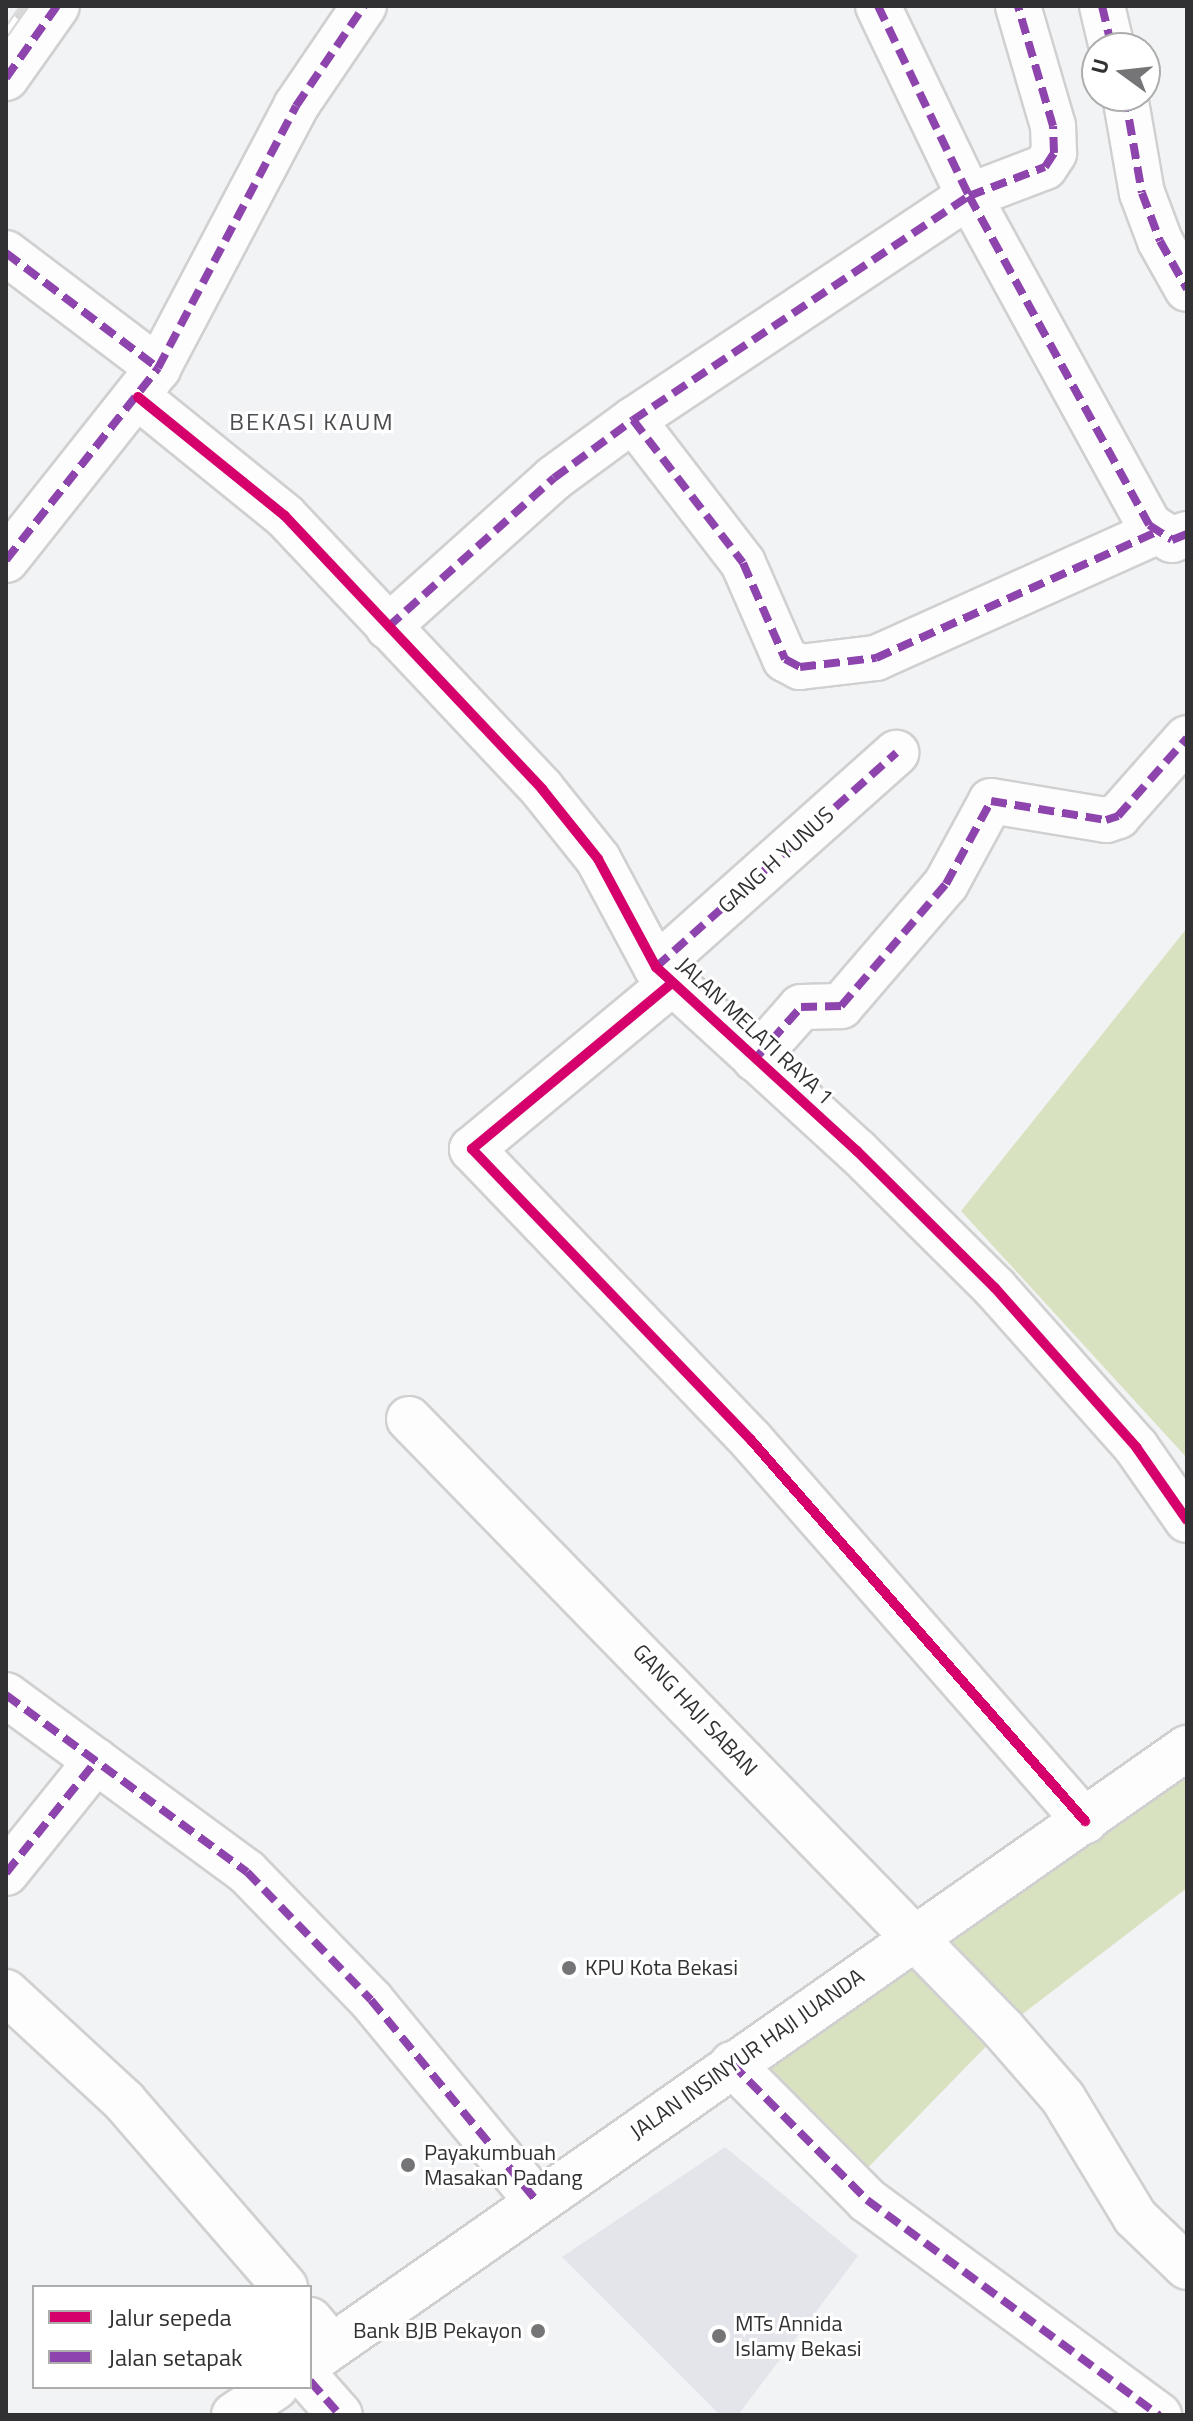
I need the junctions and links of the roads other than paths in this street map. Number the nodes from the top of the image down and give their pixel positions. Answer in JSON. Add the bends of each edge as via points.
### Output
{"nodes":[{"id":1,"x":57,"y":6,"type":"edge"},
{"id":2,"x":364,"y":6,"type":"edge"},
{"id":3,"x":878,"y":6,"type":"edge"},
{"id":4,"x":1018,"y":6,"type":"edge"},
{"id":5,"x":1102,"y":6,"type":"edge"},
{"id":6,"x":1108,"y":32,"type":"edge"},
{"id":7,"x":6,"y":78,"type":"edge"},
{"id":8,"x":1128,"y":112,"type":"edge"},
{"id":9,"x":969,"y":196,"type":"junction"},
{"id":10,"x":6,"y":253,"type":"edge"},
{"id":11,"x":1187,"y":289,"type":"edge"},
{"id":12,"x":148,"y":382,"type":"junction"},
{"id":13,"x":633,"y":420,"type":"junction"},
{"id":14,"x":1172,"y":533,"type":"edge"},
{"id":15,"x":6,"y":560,"type":"edge"},
{"id":16,"x":388,"y":627,"type":"junction"},
{"id":17,"x":1187,"y":738,"type":"edge"},
{"id":18,"x":896,"y":753,"type":"dead end"},
{"id":19,"x":664,"y":975,"type":"junction"},
{"id":20,"x":755,"y":1059,"type":"junction"},
{"id":21,"x":409,"y":1419,"type":"dead end"},
{"id":22,"x":1187,"y":1520,"type":"edge"},
{"id":23,"x":6,"y":1695,"type":"edge"},
{"id":24,"x":1187,"y":1748,"type":"edge"},
{"id":25,"x":96,"y":1761,"type":"junction"},
{"id":26,"x":1085,"y":1821,"type":"junction"},
{"id":27,"x":6,"y":1873,"type":"edge"},
{"id":28,"x":912,"y":1940,"type":"junction"},
{"id":29,"x":6,"y":1992,"type":"edge"},
{"id":30,"x":732,"y":2064,"type":"junction"},
{"id":31,"x":536,"y":2200,"type":"junction"},
{"id":32,"x":1187,"y":2267,"type":"edge"},
{"id":33,"x":283,"y":2285,"type":"edge"},
{"id":34,"x":315,"y":2352,"type":"edge"},
{"id":35,"x":273,"y":2389,"type":"edge"},
{"id":36,"x":234,"y":2415,"type":"edge"},
{"id":37,"x":340,"y":2415,"type":"edge"},
{"id":38,"x":1159,"y":2415,"type":"edge"}],
"edges":[{"from":1,"to":7,"type":"street"},
{"from":2,"to":12,"type":"street","via":[[296,106]]},
{"from":3,"to":9,"type":"street"},
{"from":4,"to":9,"type":"street","via":[[1053,126],[1054,153],[1035,173]]},
{"from":5,"to":6,"type":"street"},
{"from":8,"to":11,"type":"street","via":[[1142,193]]},
{"from":9,"to":13,"type":"street"},
{"from":9,"to":14,"type":"street"},
{"from":10,"to":12,"type":"street","name":"JALAN MELATI RAYA 1"},
{"from":12,"to":15,"type":"street"},
{"from":12,"to":16,"type":"street","name":"JALAN MELATI RAYA 1","via":[[285,516]]},
{"from":13,"to":14,"type":"street","via":[[743,563],[785,659],[800,667],[876,658]]},
{"from":13,"to":16,"type":"street","via":[[554,478]]},
{"from":16,"to":19,"type":"street","name":"JALAN MELATI RAYA 1","via":[[575,826]]},
{"from":17,"to":20,"type":"street","via":[[1124,809],[1106,820],[991,801],[946,884],[841,1006],[801,1007]]},
{"from":18,"to":19,"type":"street","name":"GANG H YUNUS"},
{"from":19,"to":20,"type":"street","name":"JALAN MELATI RAYA 1"},
{"from":19,"to":26,"type":"street","name":"GANG H YUNUS","via":[[472,1149],[751,1440]]},
{"from":20,"to":22,"type":"street","name":"JALAN MELATI RAYA 1","via":[[995,1288],[1136,1447]]},
{"from":21,"to":28,"type":"street","name":"GANG HAJI SABAN","via":[[637,1648]]},
{"from":23,"to":25,"type":"street"},
{"from":24,"to":26,"type":"street","name":"JALAN INSINYUR HAJI JUANDA"},
{"from":25,"to":27,"type":"street"},
{"from":25,"to":31,"type":"street","via":[[247,1872],[371,2000]]},
{"from":26,"to":28,"type":"street","name":"JALAN INSINYUR HAJI JUANDA"},
{"from":28,"to":30,"type":"street","name":"JALAN INSINYUR HAJI JUANDA"},
{"from":28,"to":32,"type":"street","name":"GANG HAJI SABAN","via":[[1003,2029],[1063,2098],[1135,2217]]},
{"from":29,"to":33,"type":"street","via":[[124,2101]]},
{"from":30,"to":31,"type":"street","name":"JALAN INSINYUR HAJI JUANDA"},
{"from":30,"to":38,"type":"street","via":[[867,2200]]},
{"from":31,"to":34,"type":"street","name":"JALAN INSINYUR HAJI JUANDA"},
{"from":34,"to":37,"type":"street"},
{"from":35,"to":36,"type":"street"}]}
